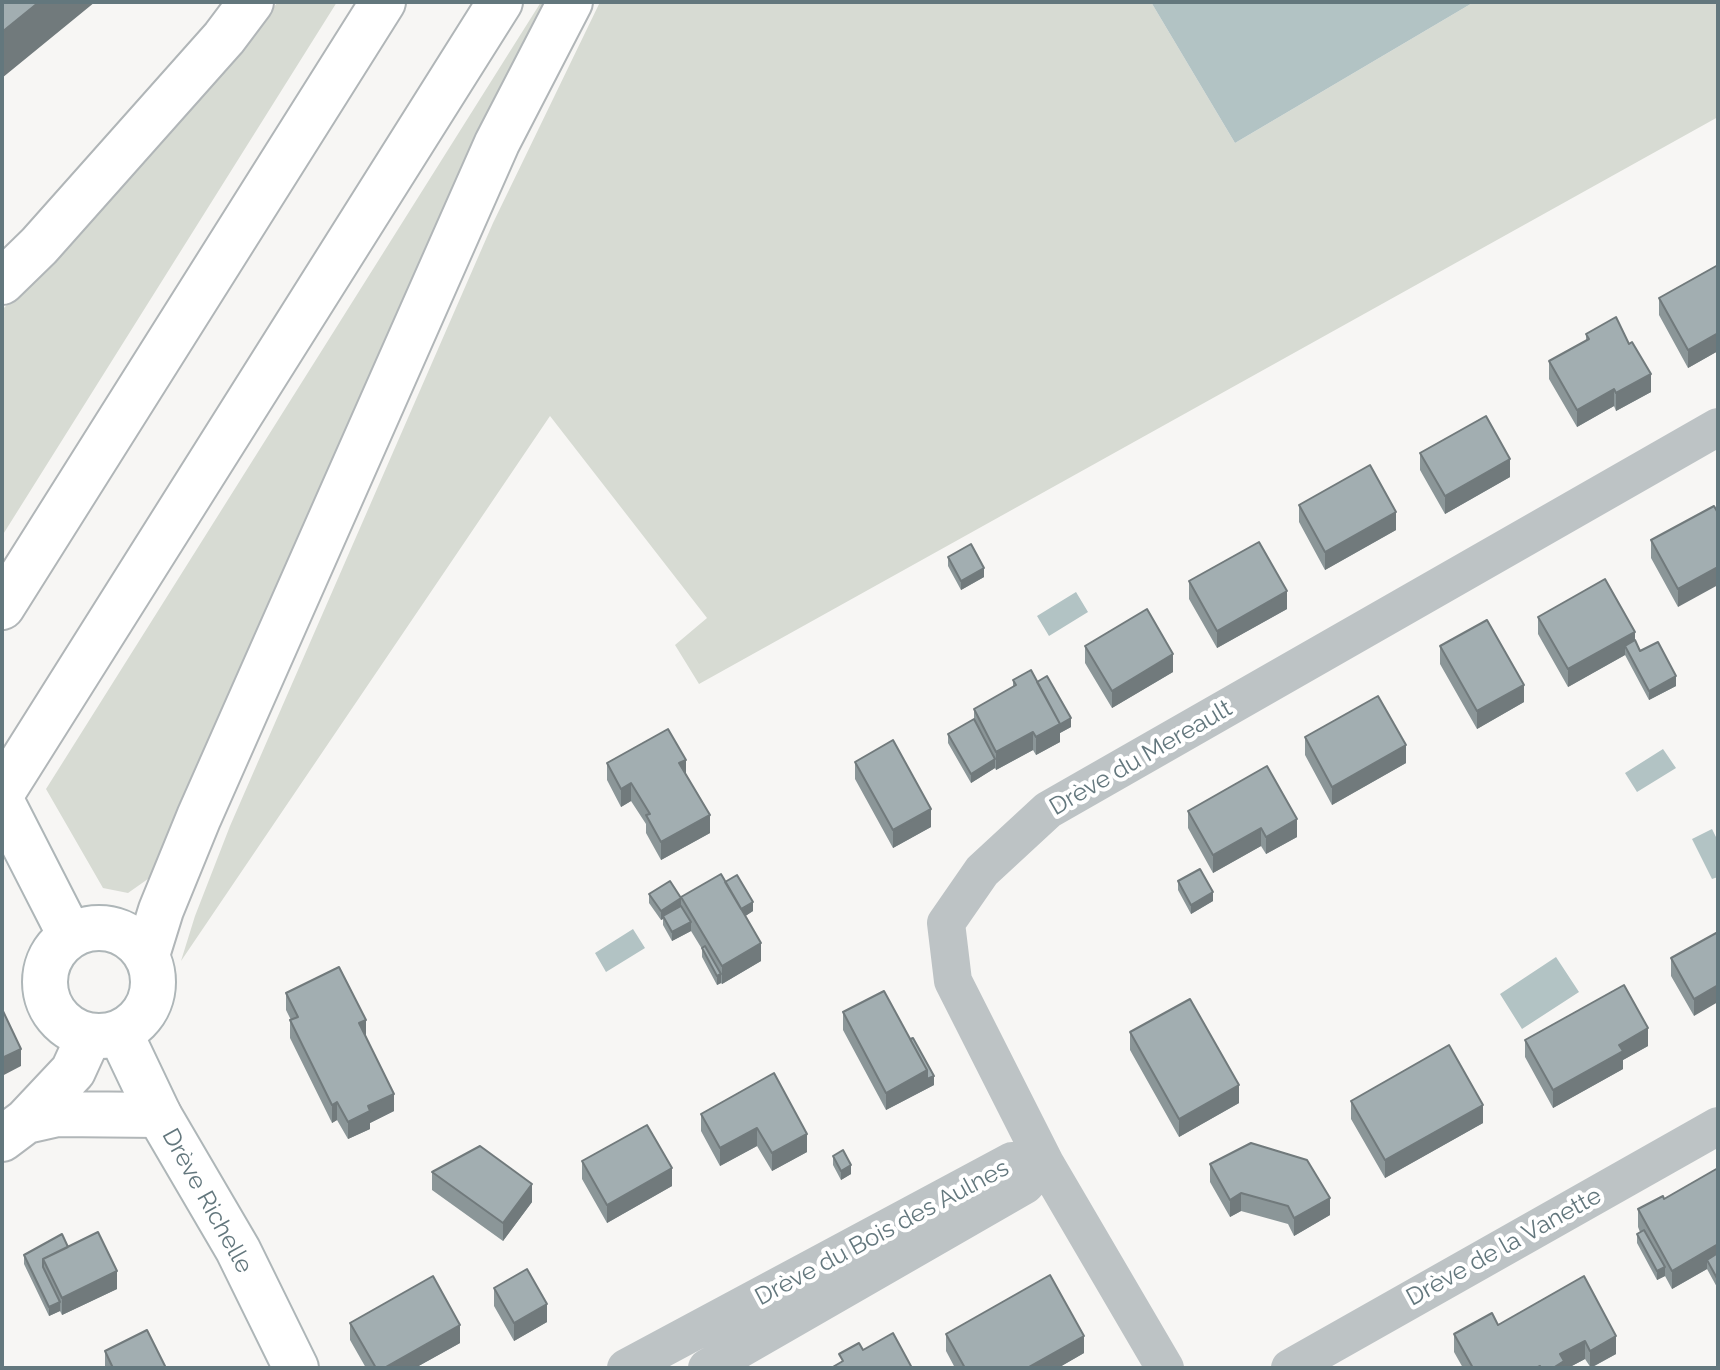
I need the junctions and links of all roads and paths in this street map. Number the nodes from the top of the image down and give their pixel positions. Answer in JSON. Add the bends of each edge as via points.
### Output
{"nodes":[{"id":1,"x":251,"y":2,"type":"edge"},
{"id":2,"x":383,"y":2,"type":"edge"},
{"id":3,"x":500,"y":2,"type":"edge"},
{"id":4,"x":570,"y":2,"type":"edge"},
{"id":5,"x":2,"y":282,"type":"edge"},
{"id":6,"x":1718,"y":427,"type":"edge"},
{"id":7,"x":2,"y":607,"type":"edge"},
{"id":8,"x":2,"y":793,"type":"edge"},
{"id":9,"x":2,"y":802,"type":"edge"},
{"id":10,"x":70,"y":935,"type":"junction"},
{"id":11,"x":147,"y":955,"type":"junction"},
{"id":12,"x":104,"y":1035,"type":"junction"},
{"id":13,"x":159,"y":1115,"type":"junction"},
{"id":14,"x":1718,"y":1126,"type":"edge"},
{"id":15,"x":14,"y":1130,"type":"edge"},
{"id":16,"x":1045,"y":1163,"type":"junction"},
{"id":17,"x":296,"y":1368,"type":"edge"},
{"id":18,"x":626,"y":1368,"type":"edge"},
{"id":19,"x":707,"y":1368,"type":"edge"},
{"id":20,"x":1165,"y":1368,"type":"edge"},
{"id":21,"x":1290,"y":1368,"type":"edge"}],
"edges":[{"from":1,"to":5,"type":"main road","via":[[60,223]]},
{"from":2,"to":7,"type":"main road"},
{"from":3,"to":8,"type":"main road"},
{"from":4,"to":11,"type":"main road","via":[[484,172],[199,817]]},
{"from":6,"to":16,"type":"street","name":"Drève du Mereault","via":[[1048,810],[982,871],[946,923],[953,981]]},
{"from":9,"to":10,"type":"main road"},
{"from":10,"to":11,"type":"main road","via":[[91,927],[113,929],[133,938]]},
{"from":10,"to":12,"type":"main road","via":[[51,954],[44,979],[49,1005],[65,1026]]},
{"from":11,"to":12,"type":"main road","via":[[154,977],[151,1000],[139,1020]]},
{"from":12,"to":13,"type":"main road","name":"Drève Richelle"},
{"from":12,"to":15,"type":"main road"},
{"from":13,"to":15,"type":"main road","via":[[57,1114]]},
{"from":13,"to":17,"type":"main road","name":"Drève Richelle","via":[[238,1250]]},
{"from":14,"to":21,"type":"street","name":"Drève de la Vanette"},
{"from":16,"to":18,"type":"street","name":"Drève du Bois des Aulnes","via":[[1012,1161]]},
{"from":16,"to":19,"type":"street","name":"Drève du Bois des Aulnes","via":[[1025,1185]]},
{"from":16,"to":20,"type":"street","name":"Drève du Mereault"}]}
